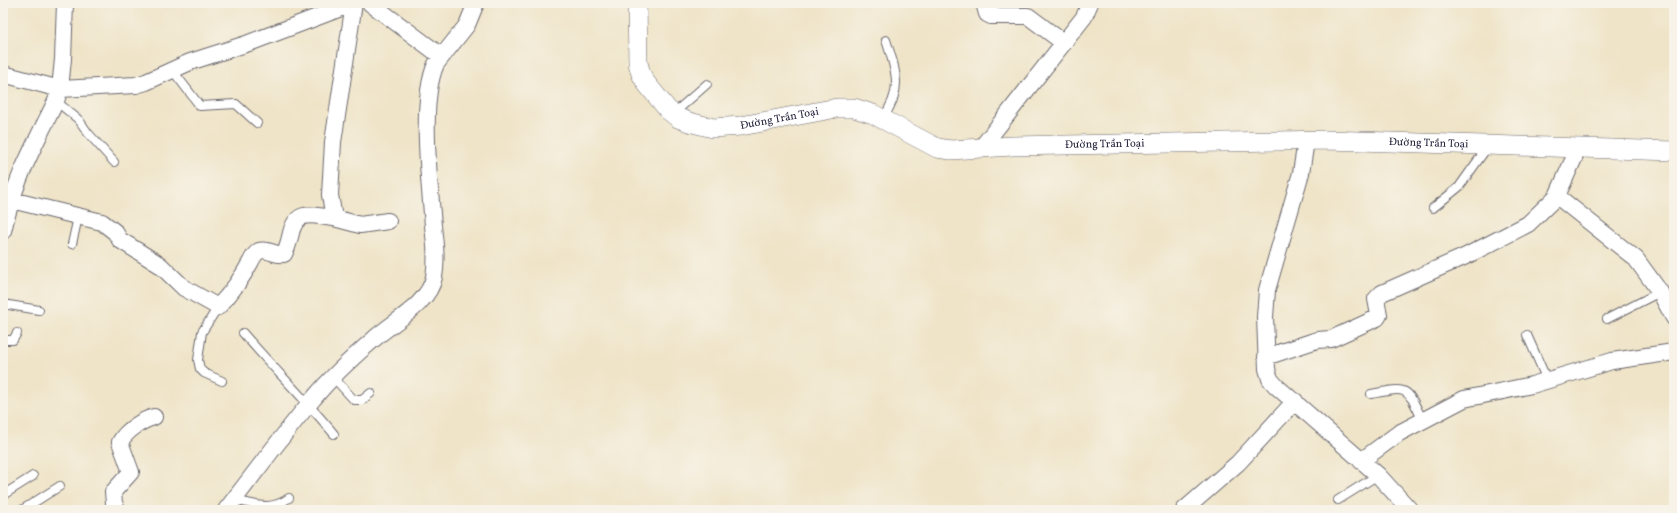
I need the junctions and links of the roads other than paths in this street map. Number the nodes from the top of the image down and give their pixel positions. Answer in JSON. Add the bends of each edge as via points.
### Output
{"nodes":[{"id":1,"x":65,"y":3,"type":"edge"},
{"id":2,"x":354,"y":3,"type":"edge"},
{"id":3,"x":370,"y":3,"type":"edge"},
{"id":4,"x":476,"y":3,"type":"edge"},
{"id":5,"x":637,"y":3,"type":"edge"},
{"id":6,"x":984,"y":3,"type":"edge"},
{"id":7,"x":1090,"y":3,"type":"edge"},
{"id":8,"x":886,"y":40,"type":"dead end"},
{"id":9,"x":1064,"y":43,"type":"junction"},
{"id":10,"x":441,"y":56,"type":"junction"},
{"id":11,"x":173,"y":71,"type":"junction"},
{"id":12,"x":3,"y":74,"type":"edge"},
{"id":13,"x":707,"y":84,"type":"dead end"},
{"id":14,"x":58,"y":95,"type":"junction"},
{"id":15,"x":673,"y":114,"type":"junction"},
{"id":16,"x":882,"y":119,"type":"junction"},
{"id":17,"x":257,"y":123,"type":"dead end"},
{"id":18,"x":1306,"y":141,"type":"junction"},
{"id":19,"x":1490,"y":145,"type":"junction"},
{"id":20,"x":1579,"y":147,"type":"junction"},
{"id":21,"x":982,"y":148,"type":"junction"},
{"id":22,"x":1674,"y":151,"type":"edge"},
{"id":23,"x":114,"y":162,"type":"dead end"},
{"id":24,"x":1557,"y":196,"type":"junction"},
{"id":25,"x":11,"y":200,"type":"junction"},
{"id":26,"x":1433,"y":208,"type":"dead end"},
{"id":27,"x":78,"y":216,"type":"junction"},
{"id":28,"x":334,"y":218,"type":"junction"},
{"id":29,"x":388,"y":221,"type":"dead end"},
{"id":30,"x":3,"y":231,"type":"edge"},
{"id":31,"x":72,"y":244,"type":"dead end"},
{"id":32,"x":1660,"y":292,"type":"junction"},
{"id":33,"x":3,"y":304,"type":"edge"},
{"id":34,"x":218,"y":306,"type":"junction"},
{"id":35,"x":39,"y":310,"type":"dead end"},
{"id":36,"x":1674,"y":318,"type":"edge"},
{"id":37,"x":1607,"y":319,"type":"dead end"},
{"id":38,"x":17,"y":333,"type":"dead end"},
{"id":39,"x":243,"y":333,"type":"dead end"},
{"id":40,"x":1527,"y":335,"type":"dead end"},
{"id":41,"x":3,"y":340,"type":"edge"},
{"id":42,"x":1674,"y":352,"type":"edge"},
{"id":43,"x":1266,"y":357,"type":"junction"},
{"id":44,"x":333,"y":377,"type":"junction"},
{"id":45,"x":1547,"y":380,"type":"junction"},
{"id":46,"x":222,"y":381,"type":"dead end"},
{"id":47,"x":371,"y":393,"type":"dead end"},
{"id":48,"x":1371,"y":394,"type":"dead end"},
{"id":49,"x":1295,"y":401,"type":"junction"},
{"id":50,"x":309,"y":404,"type":"junction"},
{"id":51,"x":154,"y":417,"type":"dead end"},
{"id":52,"x":1423,"y":421,"type":"junction"},
{"id":53,"x":334,"y":434,"type":"dead end"},
{"id":54,"x":1361,"y":461,"type":"junction"},
{"id":55,"x":1378,"y":475,"type":"junction"},
{"id":56,"x":33,"y":476,"type":"dead end"},
{"id":57,"x":60,"y":486,"type":"dead end"},
{"id":58,"x":3,"y":494,"type":"edge"},
{"id":59,"x":289,"y":498,"type":"dead end"},
{"id":60,"x":1338,"y":500,"type":"dead end"},
{"id":61,"x":230,"y":505,"type":"edge"},
{"id":62,"x":22,"y":510,"type":"edge"},
{"id":63,"x":117,"y":510,"type":"edge"},
{"id":64,"x":1184,"y":510,"type":"edge"},
{"id":65,"x":1410,"y":510,"type":"edge"}],
"edges":[{"from":1,"to":14,"type":"street","via":[[63,60]]},
{"from":2,"to":11,"type":"street","via":[[250,43],[190,62]]},
{"from":2,"to":28,"type":"street","via":[[333,142],[330,195]]},
{"from":3,"to":10,"type":"street"},
{"from":4,"to":10,"type":"street","via":[[467,25]]},
{"from":5,"to":15,"type":"street","name":"Đường Trần Toại","via":[[638,63],[641,74]]},
{"from":6,"to":9,"type":"street","via":[[990,16],[1028,16]]},
{"from":7,"to":9,"type":"street","via":[[1084,17]]},
{"from":8,"to":16,"type":"lane","via":[[897,73],[897,82],[892,103]]},
{"from":9,"to":21,"type":"street"},
{"from":10,"to":44,"type":"street","via":[[433,71],[428,96],[428,160],[436,264],[431,287],[422,301],[381,332]]},
{"from":11,"to":14,"type":"street","via":[[136,85]]},
{"from":11,"to":17,"type":"lane","via":[[200,106],[236,104]]},
{"from":12,"to":14,"type":"street"},
{"from":13,"to":15,"type":"lane"},
{"from":14,"to":23,"type":"lane"},
{"from":14,"to":25,"type":"street","via":[[24,164]]},
{"from":15,"to":16,"type":"street","name":"Đường Trần Toại","via":[[689,122],[713,128],[741,126],[837,108],[854,108]]},
{"from":16,"to":21,"type":"street","name":"Đường Trần Toại","via":[[937,148]]},
{"from":18,"to":19,"type":"street","name":"Đường Trần Toại"},
{"from":18,"to":21,"type":"street","name":"Đường Trần Toại"},
{"from":18,"to":43,"type":"street","via":[[1301,173],[1267,290]]},
{"from":19,"to":20,"type":"street","name":"Đường Trần Toại"},
{"from":19,"to":26,"type":"lane","via":[[1460,187]]},
{"from":20,"to":22,"type":"street","name":"Đường Trần Toại"},
{"from":20,"to":24,"type":"street"},
{"from":24,"to":32,"type":"street","via":[[1636,259]]},
{"from":24,"to":43,"type":"street","via":[[1528,224],[1466,256],[1378,296],[1377,318],[1330,339],[1317,340]]},
{"from":25,"to":27,"type":"street"},
{"from":25,"to":30,"type":"street"},
{"from":27,"to":31,"type":"lane"},
{"from":27,"to":34,"type":"street","via":[[109,226],[120,240],[160,265],[184,288]]},
{"from":28,"to":29,"type":"street","via":[[360,225]]},
{"from":28,"to":34,"type":"street","via":[[303,216],[297,219],[284,254],[259,251],[234,289]]},
{"from":32,"to":36,"type":"street"},
{"from":32,"to":37,"type":"lane"},
{"from":33,"to":35,"type":"lane"},
{"from":34,"to":46,"type":"lane","via":[[202,332],[198,360],[204,373]]},
{"from":38,"to":41,"type":"lane","via":[[13,340]]},
{"from":39,"to":50,"type":"lane"},
{"from":40,"to":45,"type":"lane"},
{"from":42,"to":45,"type":"street","via":[[1612,361]]},
{"from":43,"to":49,"type":"street","via":[[1270,379]]},
{"from":44,"to":47,"type":"lane","via":[[354,400],[362,400]]},
{"from":44,"to":50,"type":"street"},
{"from":45,"to":52,"type":"street","via":[[1470,397]]},
{"from":48,"to":52,"type":"lane","via":[[1397,390],[1407,392]]},
{"from":49,"to":54,"type":"street"},
{"from":49,"to":64,"type":"street","via":[[1238,463]]},
{"from":50,"to":53,"type":"lane"},
{"from":50,"to":61,"type":"street"},
{"from":51,"to":63,"type":"street","via":[[138,424],[120,442],[131,472],[113,492]]},
{"from":52,"to":54,"type":"street","via":[[1399,434]]},
{"from":54,"to":55,"type":"street"},
{"from":55,"to":60,"type":"lane"},
{"from":55,"to":65,"type":"street"},
{"from":56,"to":58,"type":"lane"},
{"from":57,"to":62,"type":"lane"},
{"from":59,"to":61,"type":"lane","via":[[281,504],[266,507]]}]}
